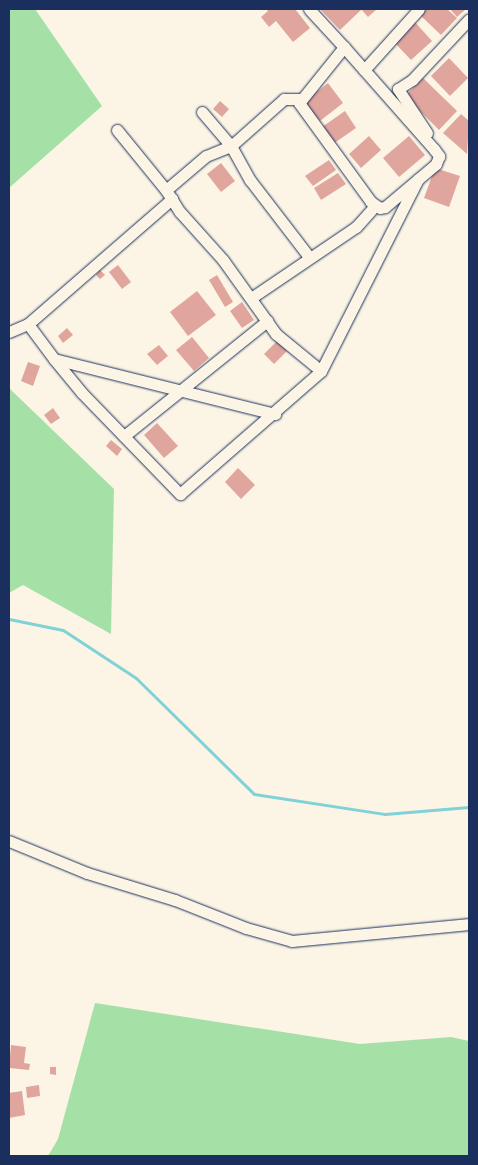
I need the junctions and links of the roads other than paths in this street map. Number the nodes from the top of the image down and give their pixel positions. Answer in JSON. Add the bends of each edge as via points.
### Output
{"nodes":[{"id":1,"x":309,"y":9,"type":"edge"},
{"id":2,"x":419,"y":9,"type":"edge"},
{"id":3,"x":469,"y":19,"type":"edge"},
{"id":4,"x":344,"y":46,"type":"junction"},
{"id":5,"x":364,"y":70,"type":"junction"},
{"id":6,"x":300,"y":99,"type":"junction"},
{"id":7,"x":202,"y":112,"type":"dead end"},
{"id":8,"x":117,"y":130,"type":"dead end"},
{"id":9,"x":231,"y":146,"type":"junction"},
{"id":10,"x":434,"y":149,"type":"junction"},
{"id":11,"x":418,"y":179,"type":"junction"},
{"id":12,"x":169,"y":194,"type":"junction"},
{"id":13,"x":375,"y":206,"type":"junction"},
{"id":14,"x":309,"y":257,"type":"junction"},
{"id":15,"x":251,"y":298,"type":"junction"},
{"id":16,"x":267,"y":321,"type":"junction"},
{"id":17,"x":28,"y":324,"type":"junction"},
{"id":18,"x":9,"y":332,"type":"edge"},
{"id":19,"x":54,"y":359,"type":"junction"},
{"id":20,"x":321,"y":371,"type":"junction"},
{"id":21,"x":182,"y":389,"type":"junction"},
{"id":22,"x":275,"y":414,"type":"junction"},
{"id":23,"x":124,"y":436,"type":"junction"},
{"id":24,"x":9,"y":841,"type":"edge"},
{"id":25,"x":469,"y":924,"type":"edge"}],
"edges":[{"from":1,"to":4,"type":"street"},
{"from":2,"to":5,"type":"street"},
{"from":3,"to":10,"type":"street","via":[[412,80],[398,89]]},
{"from":4,"to":5,"type":"street"},
{"from":4,"to":6,"type":"street"},
{"from":5,"to":10,"type":"street"},
{"from":6,"to":9,"type":"street","via":[[284,99]]},
{"from":6,"to":13,"type":"street","via":[[301,109]]},
{"from":7,"to":9,"type":"street"},
{"from":8,"to":12,"type":"street"},
{"from":9,"to":12,"type":"street","via":[[206,156]]},
{"from":9,"to":14,"type":"street","via":[[250,180]]},
{"from":10,"to":11,"type":"street","via":[[439,156],[436,164]]},
{"from":11,"to":13,"type":"street","via":[[385,207]]},
{"from":11,"to":20,"type":"street"},
{"from":12,"to":15,"type":"street"},
{"from":12,"to":17,"type":"street"},
{"from":13,"to":14,"type":"street","via":[[356,227]]},
{"from":14,"to":15,"type":"street"},
{"from":15,"to":16,"type":"street"},
{"from":16,"to":20,"type":"street","via":[[276,334]]},
{"from":16,"to":21,"type":"street"},
{"from":17,"to":18,"type":"street"},
{"from":17,"to":19,"type":"street"},
{"from":19,"to":21,"type":"street"},
{"from":19,"to":23,"type":"street"},
{"from":20,"to":22,"type":"street"},
{"from":21,"to":22,"type":"street"},
{"from":21,"to":23,"type":"street"},
{"from":22,"to":23,"type":"street","via":[[180,494]]},
{"from":24,"to":25,"type":"street","via":[[88,873],[292,941]]}]}
